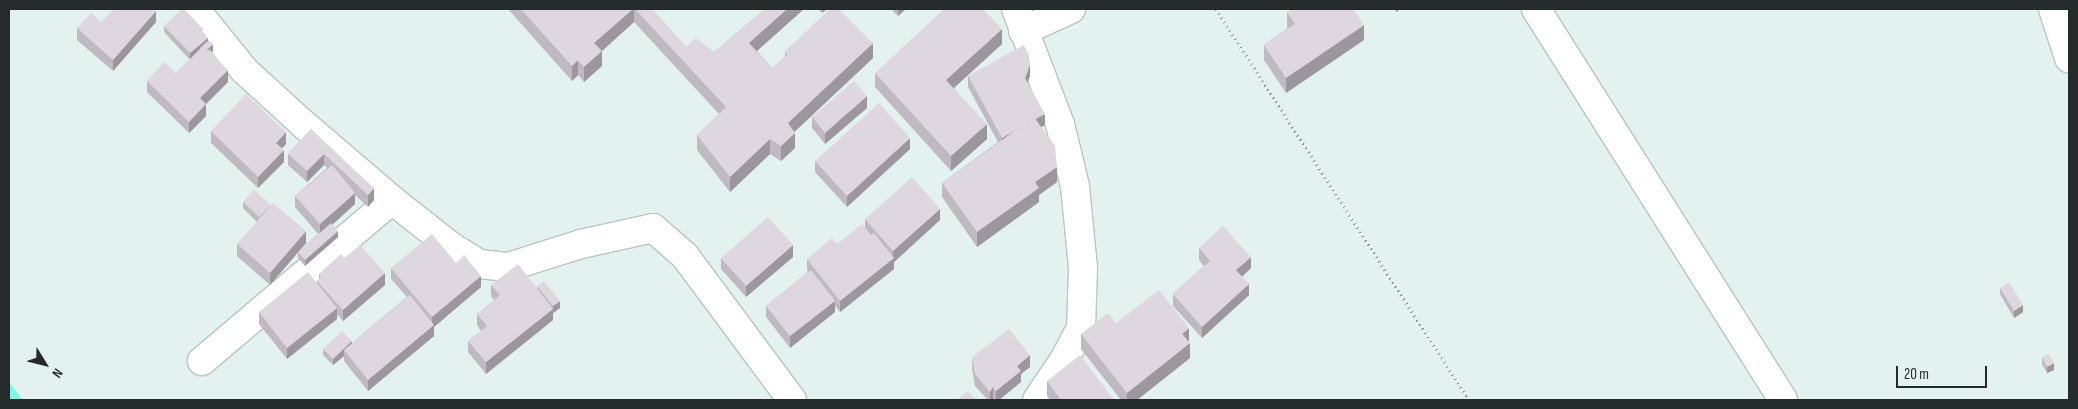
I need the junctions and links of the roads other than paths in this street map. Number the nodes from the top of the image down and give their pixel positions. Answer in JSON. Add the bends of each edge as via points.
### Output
{"nodes":[{"id":1,"x":195,"y":9,"type":"edge"},
{"id":2,"x":1071,"y":9,"type":"edge"},
{"id":3,"x":1536,"y":9,"type":"edge"},
{"id":4,"x":2054,"y":9,"type":"edge"},
{"id":5,"x":1019,"y":20,"type":"edge"},
{"id":6,"x":2069,"y":58,"type":"edge"},
{"id":7,"x":392,"y":200,"type":"junction"},
{"id":8,"x":202,"y":361,"type":"dead end"},
{"id":9,"x":792,"y":400,"type":"edge"},
{"id":10,"x":1037,"y":400,"type":"edge"},
{"id":11,"x":1784,"y":400,"type":"edge"}],
"edges":[{"from":1,"to":7,"type":"street","via":[[244,70]]},
{"from":2,"to":5,"type":"street"},
{"from":3,"to":11,"type":"street"},
{"from":4,"to":6,"type":"street"},
{"from":5,"to":10,"type":"street","via":[[1060,124],[1074,186],[1083,268],[1081,328]]},
{"from":7,"to":8,"type":"street"},
{"from":7,"to":9,"type":"street","via":[[479,264],[508,267],[581,244],[653,228],[685,256]]}]}
